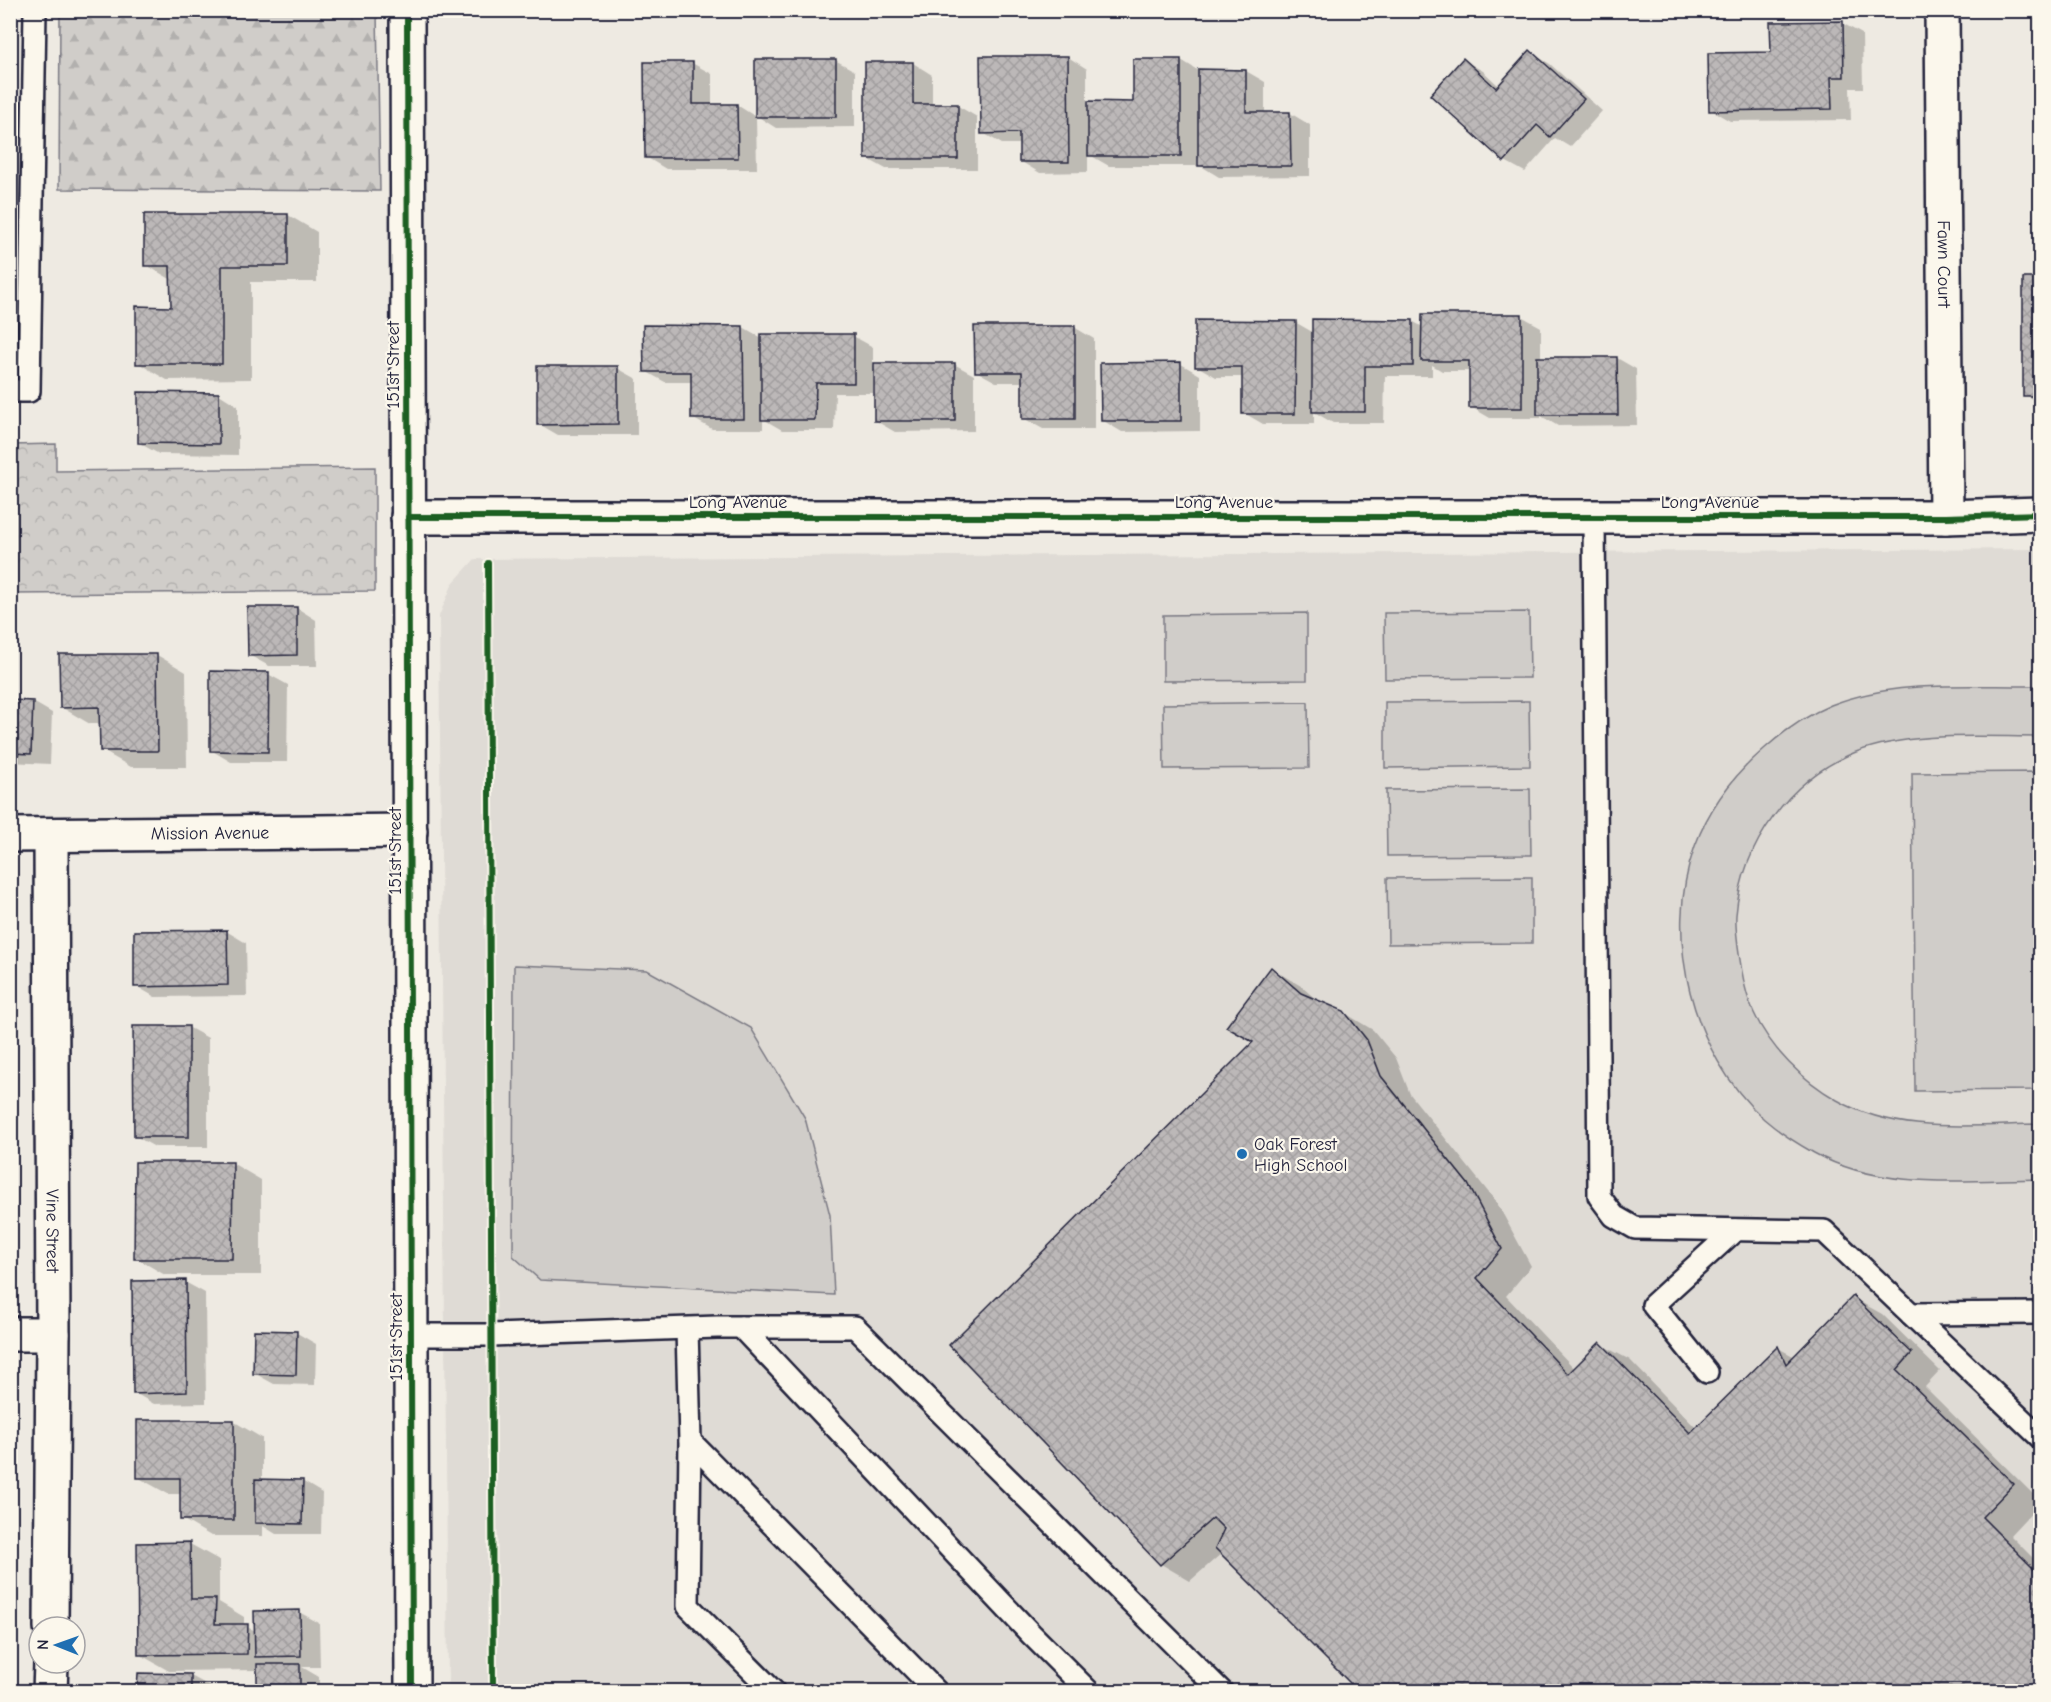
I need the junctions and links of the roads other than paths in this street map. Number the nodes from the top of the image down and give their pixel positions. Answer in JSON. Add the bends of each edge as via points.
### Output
{"nodes":[{"id":1,"x":35,"y":10,"type":"edge"},
{"id":2,"x":407,"y":10,"type":"edge"},
{"id":3,"x":1942,"y":10,"type":"edge"},
{"id":4,"x":10,"y":392,"type":"edge"},
{"id":5,"x":2040,"y":514,"type":"edge"},
{"id":6,"x":408,"y":517,"type":"junction"},
{"id":7,"x":1594,"y":517,"type":"junction"},
{"id":8,"x":1946,"y":517,"type":"junction"},
{"id":9,"x":410,"y":831,"type":"junction"},
{"id":10,"x":10,"y":835,"type":"edge"},
{"id":11,"x":51,"y":835,"type":"junction"},
{"id":12,"x":1735,"y":1230,"type":"junction"},
{"id":13,"x":1911,"y":1314,"type":"junction"},
{"id":14,"x":2040,"y":1314,"type":"edge"},
{"id":15,"x":741,"y":1327,"type":"junction"},
{"id":16,"x":687,"y":1329,"type":"junction"},
{"id":17,"x":10,"y":1334,"type":"edge"},
{"id":18,"x":53,"y":1334,"type":"junction"},
{"id":19,"x":411,"y":1335,"type":"junction"},
{"id":20,"x":1707,"y":1372,"type":"dead end"},
{"id":21,"x":2040,"y":1437,"type":"edge"},
{"id":22,"x":690,"y":1441,"type":"junction"},
{"id":23,"x":51,"y":1615,"type":"edge"},
{"id":24,"x":51,"y":1675,"type":"edge"},
{"id":25,"x":50,"y":1692,"type":"edge"},
{"id":26,"x":412,"y":1692,"type":"edge"},
{"id":27,"x":774,"y":1692,"type":"edge"},
{"id":28,"x":937,"y":1692,"type":"edge"},
{"id":29,"x":1089,"y":1692,"type":"edge"},
{"id":30,"x":1222,"y":1692,"type":"edge"}],
"edges":[{"from":1,"to":4,"type":"lane","via":[[29,392]]},
{"from":2,"to":6,"type":"street","name":"151st Street"},
{"from":3,"to":8,"type":"street","name":"Fawn Court"},
{"from":5,"to":8,"type":"street","name":"Long Avenue"},
{"from":6,"to":7,"type":"street","name":"Long Avenue"},
{"from":6,"to":9,"type":"street","name":"151st Street"},
{"from":7,"to":8,"type":"street","name":"Long Avenue"},
{"from":7,"to":12,"type":"lane","via":[[1599,1196],[1614,1216],[1635,1228]]},
{"from":9,"to":11,"type":"street","name":"Mission Avenue"},
{"from":9,"to":19,"type":"street","name":"151st Street"},
{"from":10,"to":11,"type":"street","name":"Mission Avenue"},
{"from":11,"to":18,"type":"street","name":"Vine Street"},
{"from":12,"to":13,"type":"lane","via":[[1824,1231]]},
{"from":12,"to":20,"type":"lane","via":[[1653,1305]]},
{"from":13,"to":14,"type":"lane"},
{"from":13,"to":21,"type":"lane"},
{"from":15,"to":16,"type":"lane"},
{"from":15,"to":29,"type":"lane"},
{"from":15,"to":30,"type":"lane","via":[[855,1327]]},
{"from":16,"to":19,"type":"lane"},
{"from":16,"to":22,"type":"lane"},
{"from":17,"to":18,"type":"street"},
{"from":18,"to":23,"type":"street","name":"Vine Street"},
{"from":19,"to":26,"type":"street","name":"151st Street"},
{"from":22,"to":27,"type":"lane","via":[[688,1606]]},
{"from":22,"to":28,"type":"lane"},
{"from":24,"to":25,"type":"street"}]}
